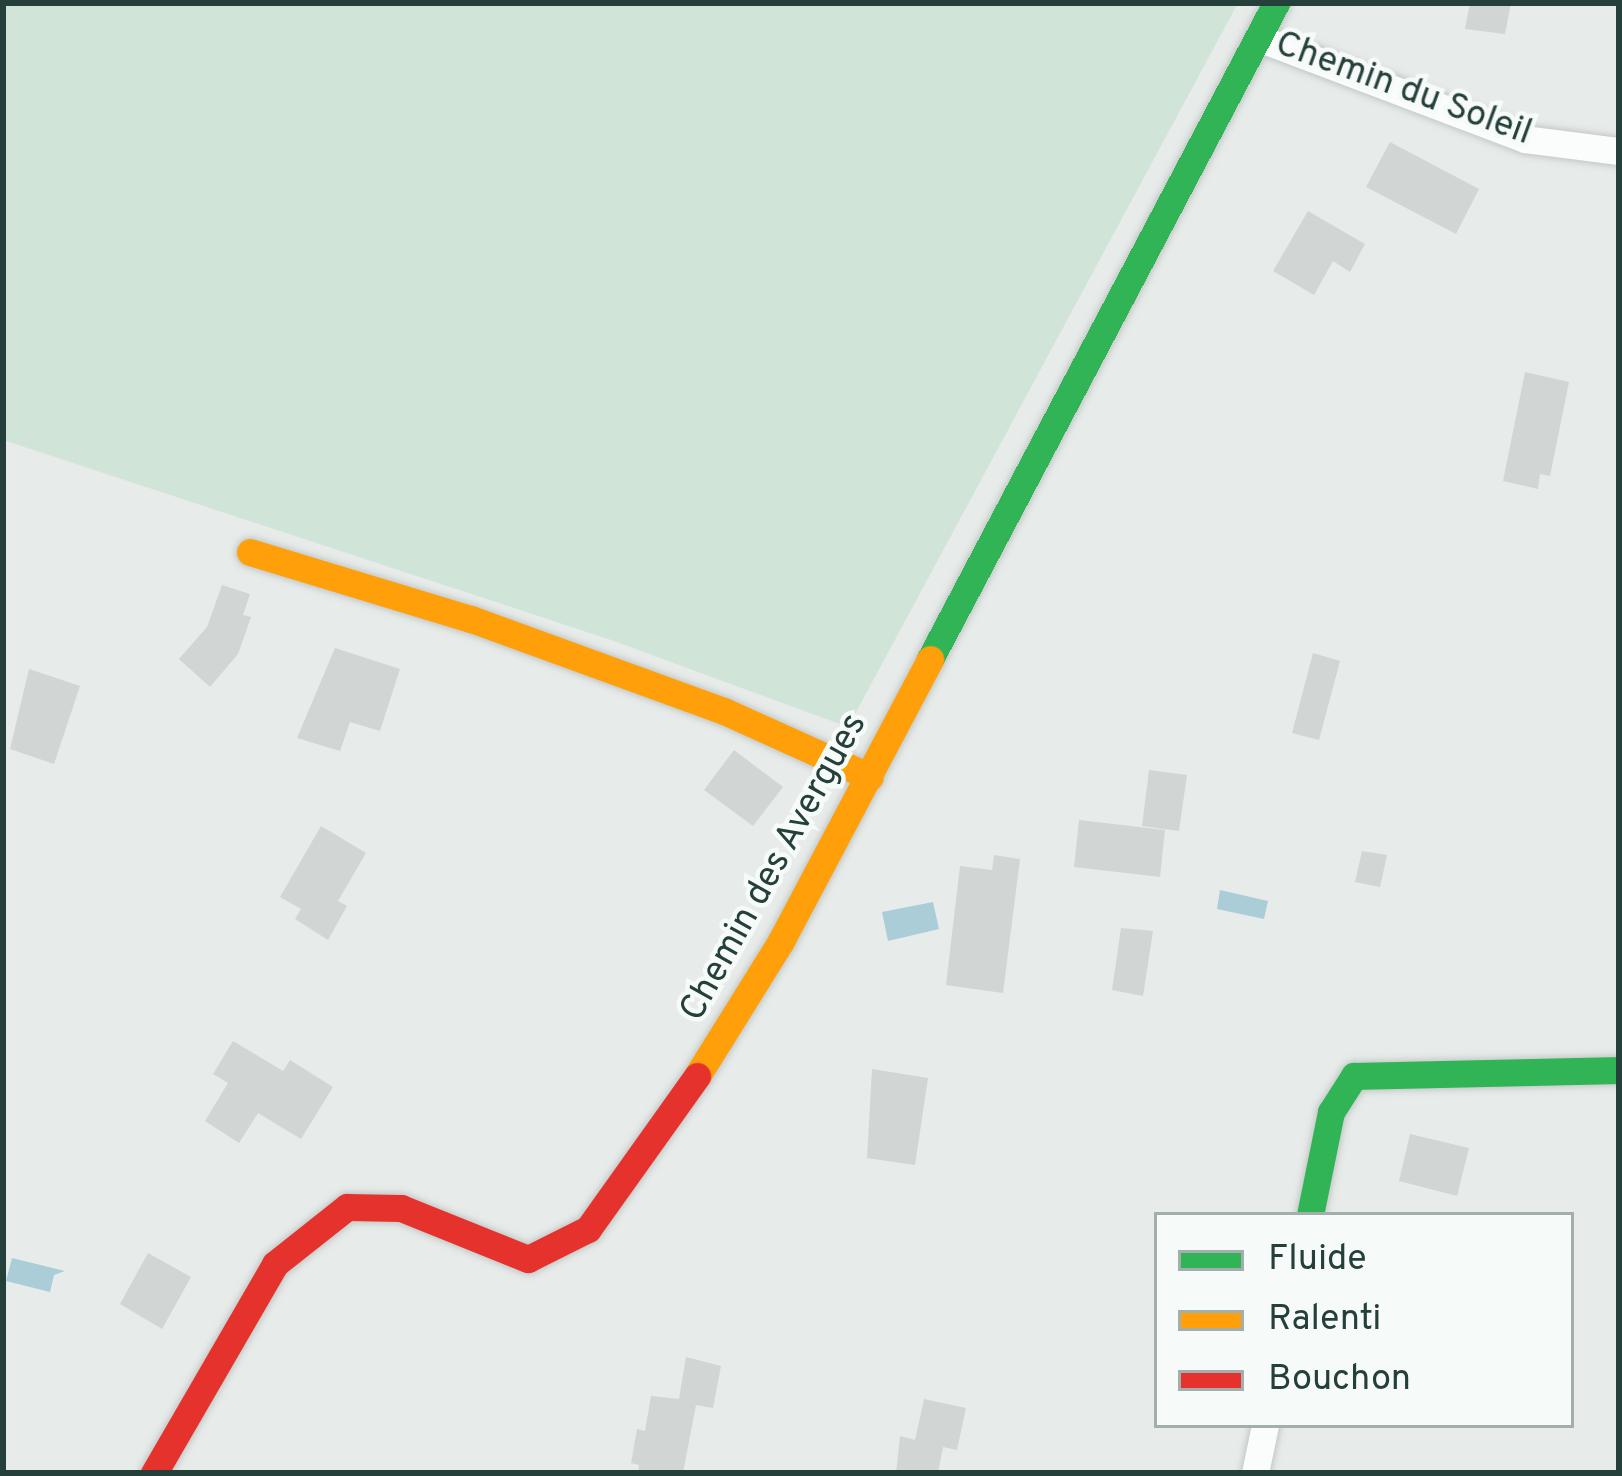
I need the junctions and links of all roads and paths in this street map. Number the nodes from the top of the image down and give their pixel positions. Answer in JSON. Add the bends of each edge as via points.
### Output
{"nodes":[{"id":1,"x":1276,"y":3,"type":"edge"},
{"id":2,"x":1258,"y":38,"type":"junction"},
{"id":3,"x":1619,"y":151,"type":"edge"},
{"id":4,"x":250,"y":552,"type":"dead end"},
{"id":5,"x":870,"y":777,"type":"junction"},
{"id":6,"x":1619,"y":1070,"type":"edge"},
{"id":7,"x":1311,"y":1212,"type":"edge"},
{"id":8,"x":1264,"y":1428,"type":"edge"},
{"id":9,"x":154,"y":1473,"type":"edge"},
{"id":10,"x":1255,"y":1473,"type":"edge"}],
"edges":[{"from":1,"to":2,"type":"street","name":"Chemin des Avergues"},
{"from":2,"to":3,"type":"street","name":"Chemin du Soleil","via":[[1526,139]]},
{"from":2,"to":5,"type":"street","name":"Chemin des Avergues"},
{"from":4,"to":5,"type":"street","via":[[513,634],[724,711]]},
{"from":5,"to":9,"type":"street","name":"Chemin des Avergues","via":[[746,998],[662,1132],[588,1229],[528,1259],[401,1208],[347,1207],[275,1264]]},
{"from":6,"to":7,"type":"street","via":[[1354,1076],[1331,1112]]},
{"from":8,"to":10,"type":"street"}]}
